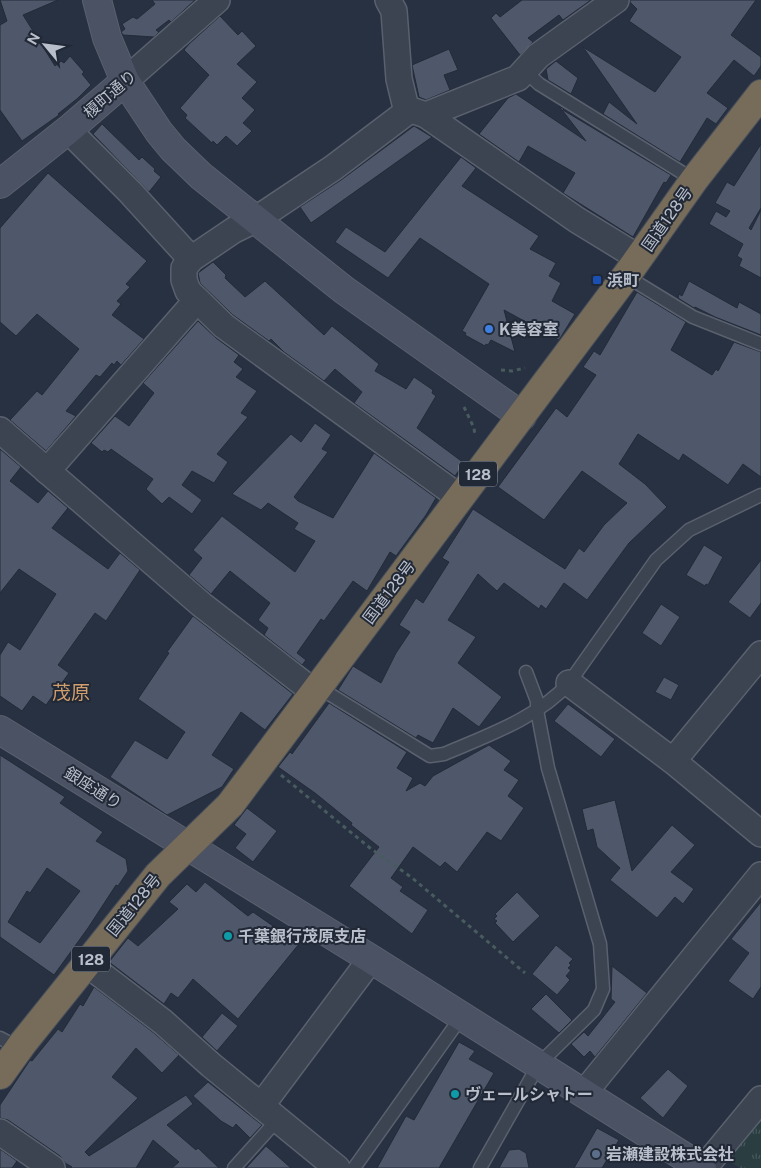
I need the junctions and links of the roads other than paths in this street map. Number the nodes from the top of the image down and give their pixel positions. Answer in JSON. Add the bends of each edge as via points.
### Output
{"nodes":[{"id":1,"x":96,"y":0,"type":"edge"},
{"id":2,"x":216,"y":0,"type":"edge"},
{"id":3,"x":388,"y":0,"type":"edge"},
{"id":4,"x":616,"y":0,"type":"edge"},
{"id":5,"x":525,"y":71,"type":"junction"},
{"id":6,"x":125,"y":81,"type":"junction"},
{"id":7,"x":761,"y":94,"type":"edge"},
{"id":8,"x":417,"y":113,"type":"junction"},
{"id":9,"x":68,"y":130,"type":"junction"},
{"id":10,"x":694,"y":180,"type":"junction"},
{"id":11,"x":0,"y":184,"type":"edge"},
{"id":12,"x":255,"y":220,"type":"junction"},
{"id":13,"x":191,"y":259,"type":"junction"},
{"id":14,"x":633,"y":267,"type":"junction"},
{"id":15,"x":197,"y":300,"type":"junction"},
{"id":16,"x":761,"y":344,"type":"edge"},
{"id":17,"x":522,"y":416,"type":"junction"},
{"id":18,"x":0,"y":430,"type":"edge"},
{"id":19,"x":47,"y":471,"type":"junction"},
{"id":20,"x":761,"y":495,"type":"edge"},
{"id":21,"x":459,"y":497,"type":"junction"},
{"id":22,"x":761,"y":654,"type":"edge"},
{"id":23,"x":526,"y":672,"type":"dead end"},
{"id":24,"x":569,"y":683,"type":"junction"},
{"id":25,"x":316,"y":689,"type":"junction"},
{"id":26,"x":537,"y":710,"type":"junction"},
{"id":27,"x":0,"y":730,"type":"edge"},
{"id":28,"x":673,"y":761,"type":"junction"},
{"id":29,"x":761,"y":834,"type":"edge"},
{"id":30,"x":186,"y":846,"type":"junction"},
{"id":31,"x":761,"y":875,"type":"edge"},
{"id":32,"x":371,"y":959,"type":"junction"},
{"id":33,"x":87,"y":964,"type":"junction"},
{"id":34,"x":462,"y":1016,"type":"junction"},
{"id":35,"x":9,"y":1043,"type":"edge"},
{"id":36,"x":539,"y":1064,"type":"junction"},
{"id":37,"x":0,"y":1075,"type":"edge"},
{"id":38,"x":584,"y":1093,"type":"junction"},
{"id":39,"x":761,"y":1099,"type":"edge"},
{"id":40,"x":270,"y":1112,"type":"junction"},
{"id":41,"x":0,"y":1132,"type":"edge"},
{"id":42,"x":52,"y":1168,"type":"edge"},
{"id":43,"x":234,"y":1168,"type":"edge"},
{"id":44,"x":337,"y":1168,"type":"edge"},
{"id":45,"x":354,"y":1168,"type":"edge"},
{"id":46,"x":480,"y":1168,"type":"edge"},
{"id":47,"x":703,"y":1168,"type":"edge"}],
"edges":[{"from":1,"to":6,"type":"street"},
{"from":2,"to":6,"type":"street","name":"榎町通り"},
{"from":3,"to":8,"type":"street","via":[[394,11],[399,79]]},
{"from":4,"to":5,"type":"street","via":[[538,56]]},
{"from":5,"to":8,"type":"street","via":[[512,80]]},
{"from":5,"to":10,"type":"lane","via":[[539,84]]},
{"from":6,"to":9,"type":"street","name":"榎町通り"},
{"from":6,"to":12,"type":"street","via":[[173,149]]},
{"from":7,"to":10,"type":"highway","name":"国道128号","number":"128"},
{"from":8,"to":12,"type":"street"},
{"from":8,"to":14,"type":"street","via":[[577,220]]},
{"from":9,"to":11,"type":"street","name":"榎町通り"},
{"from":9,"to":13,"type":"street"},
{"from":10,"to":14,"type":"highway","name":"国道128号","number":"128"},
{"from":12,"to":13,"type":"street"},
{"from":12,"to":17,"type":"street","via":[[344,290]]},
{"from":13,"to":15,"type":"street","via":[[184,268],[184,280],[188,291]]},
{"from":14,"to":16,"type":"lane","via":[[693,317]]},
{"from":14,"to":17,"type":"highway","name":"国道128号","number":"128"},
{"from":15,"to":19,"type":"street"},
{"from":15,"to":21,"type":"street","via":[[224,326]]},
{"from":17,"to":21,"type":"highway","name":"国道128号","number":"128"},
{"from":18,"to":19,"type":"street"},
{"from":19,"to":25,"type":"street","via":[[202,605],[305,685]]},
{"from":20,"to":24,"type":"lane","via":[[688,530],[656,560]]},
{"from":21,"to":25,"type":"highway","name":"国道128号","number":"128"},
{"from":22,"to":28,"type":"street"},
{"from":23,"to":26,"type":"lane","via":[[537,701]]},
{"from":24,"to":26,"type":"lane","via":[[553,700]]},
{"from":24,"to":28,"type":"street"},
{"from":25,"to":26,"type":"lane","via":[[430,756],[444,754]]},
{"from":25,"to":30,"type":"highway","name":"国道128号","number":"128","via":[[230,805]]},
{"from":26,"to":36,"type":"lane","via":[[548,768],[600,944],[603,989],[594,1010]]},
{"from":27,"to":30,"type":"street","name":"銀座通り"},
{"from":28,"to":29,"type":"street"},
{"from":30,"to":32,"type":"street","name":"銀座通り"},
{"from":30,"to":33,"type":"highway","name":"国道128号","number":"128","via":[[158,874]]},
{"from":31,"to":38,"type":"street"},
{"from":32,"to":34,"type":"street","name":"銀座通り"},
{"from":32,"to":40,"type":"street"},
{"from":33,"to":35,"type":"highway","name":"国道128号","number":"128"},
{"from":33,"to":40,"type":"street","via":[[163,1022]]},
{"from":34,"to":36,"type":"street","name":"銀座通り"},
{"from":34,"to":45,"type":"lane"},
{"from":35,"to":37,"type":"highway","name":"国道128号","number":"128"},
{"from":36,"to":38,"type":"street","name":"銀座通り"},
{"from":36,"to":46,"type":"lane"},
{"from":38,"to":47,"type":"street","name":"銀座通り"},
{"from":39,"to":47,"type":"street"},
{"from":40,"to":43,"type":"lane"},
{"from":40,"to":44,"type":"street"},
{"from":41,"to":42,"type":"street"}]}
